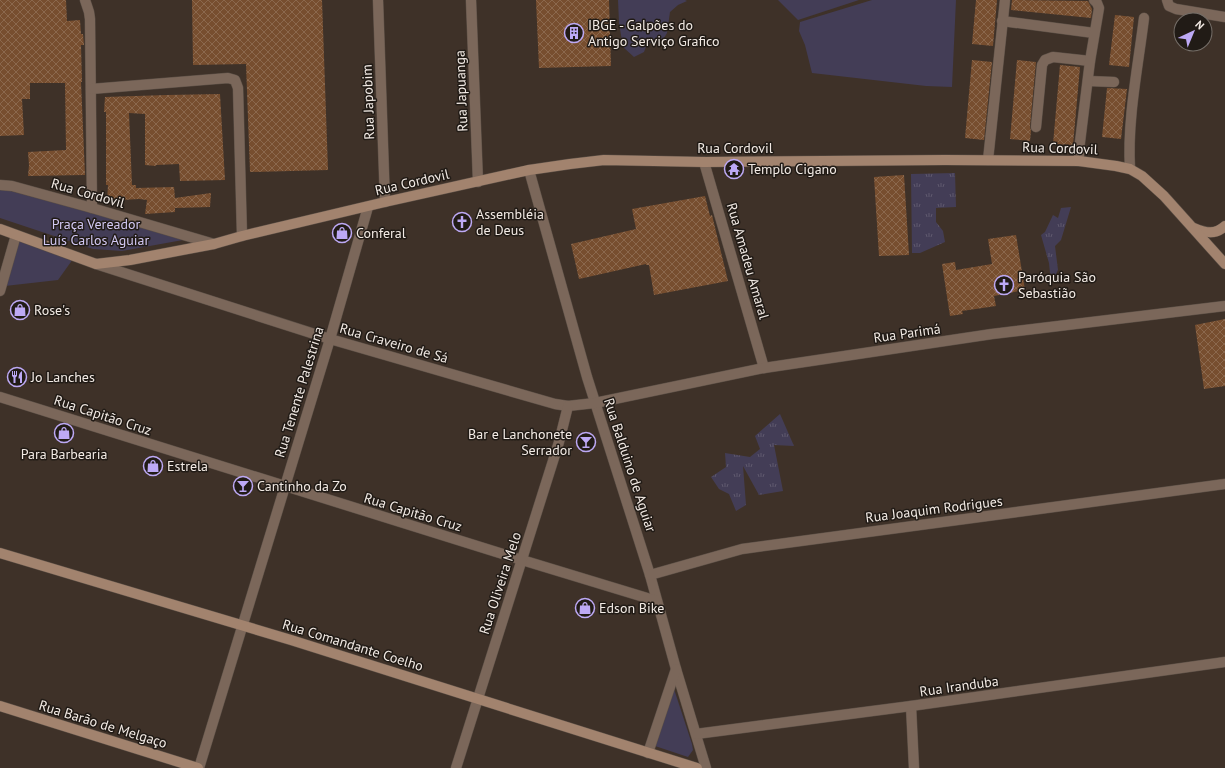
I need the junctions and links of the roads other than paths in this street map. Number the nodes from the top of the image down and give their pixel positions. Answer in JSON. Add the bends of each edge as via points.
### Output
{"nodes":[{"id":1,"x":85,"y":0,"type":"edge"},
{"id":2,"x":378,"y":0,"type":"edge"},
{"id":3,"x":471,"y":0,"type":"edge"},
{"id":4,"x":1004,"y":0,"type":"edge"},
{"id":5,"x":1094,"y":0,"type":"edge"},
{"id":6,"x":1167,"y":0,"type":"edge"},
{"id":7,"x":1225,"y":17,"type":"edge"},
{"id":8,"x":1144,"y":18,"type":"dead end"},
{"id":9,"x":1002,"y":21,"type":"junction"},
{"id":10,"x":1094,"y":33,"type":"junction"},
{"id":11,"x":1090,"y":61,"type":"junction"},
{"id":12,"x":1088,"y":81,"type":"junction"},
{"id":13,"x":1114,"y":82,"type":"dead end"},
{"id":14,"x":91,"y":89,"type":"junction"},
{"id":15,"x":1036,"y":127,"type":"dead end"},
{"id":16,"x":988,"y":160,"type":"junction"},
{"id":17,"x":1079,"y":161,"type":"junction"},
{"id":18,"x":704,"y":162,"type":"junction"},
{"id":19,"x":1130,"y":169,"type":"junction"},
{"id":20,"x":529,"y":170,"type":"junction"},
{"id":21,"x":478,"y":182,"type":"junction"},
{"id":22,"x":0,"y":185,"type":"edge"},
{"id":23,"x":385,"y":202,"type":"junction"},
{"id":24,"x":368,"y":207,"type":"junction"},
{"id":25,"x":92,"y":208,"type":"junction"},
{"id":26,"x":1225,"y":226,"type":"edge"},
{"id":27,"x":1192,"y":227,"type":"junction"},
{"id":28,"x":0,"y":229,"type":"edge"},
{"id":29,"x":16,"y":235,"type":"junction"},
{"id":30,"x":242,"y":236,"type":"junction"},
{"id":31,"x":214,"y":244,"type":"junction"},
{"id":32,"x":96,"y":264,"type":"junction"},
{"id":33,"x":1225,"y":264,"type":"edge"},
{"id":34,"x":0,"y":291,"type":"edge"},
{"id":35,"x":1225,"y":306,"type":"edge"},
{"id":36,"x":330,"y":339,"type":"junction"},
{"id":37,"x":764,"y":368,"type":"junction"},
{"id":38,"x":0,"y":397,"type":"edge"},
{"id":39,"x":595,"y":403,"type":"junction"},
{"id":40,"x":568,"y":406,"type":"junction"},
{"id":41,"x":1225,"y":484,"type":"edge"},
{"id":42,"x":284,"y":487,"type":"junction"},
{"id":43,"x":0,"y":553,"type":"edge"},
{"id":44,"x":522,"y":560,"type":"junction"},
{"id":45,"x":650,"y":576,"type":"junction"},
{"id":46,"x":657,"y":601,"type":"junction"},
{"id":47,"x":243,"y":626,"type":"junction"},
{"id":48,"x":1225,"y":662,"type":"edge"},
{"id":49,"x":676,"y":669,"type":"junction"},
{"id":50,"x":477,"y":699,"type":"junction"},
{"id":51,"x":0,"y":706,"type":"edge"},
{"id":52,"x":911,"y":706,"type":"junction"},
{"id":53,"x":696,"y":734,"type":"junction"},
{"id":54,"x":648,"y":753,"type":"junction"},
{"id":55,"x":198,"y":768,"type":"edge"},
{"id":56,"x":456,"y":768,"type":"edge"},
{"id":57,"x":697,"y":768,"type":"edge"},
{"id":58,"x":706,"y":768,"type":"edge"},
{"id":59,"x":914,"y":768,"type":"edge"}],
"edges":[{"from":1,"to":14,"type":"street","via":[[90,19]]},
{"from":2,"to":23,"type":"street","name":"Rua Japobim"},
{"from":3,"to":21,"type":"street","name":"Rua Japuanga"},
{"from":4,"to":9,"type":"street"},
{"from":5,"to":10,"type":"street","via":[[1099,8]]},
{"from":6,"to":7,"type":"street","via":[[1169,6],[1176,9]]},
{"from":8,"to":19,"type":"street","via":[[1131,126]]},
{"from":9,"to":10,"type":"street"},
{"from":9,"to":16,"type":"street"},
{"from":10,"to":11,"type":"street"},
{"from":11,"to":12,"type":"street"},
{"from":11,"to":15,"type":"street","via":[[1053,57],[1045,60],[1042,65]]},
{"from":12,"to":13,"type":"street"},
{"from":12,"to":17,"type":"street"},
{"from":14,"to":25,"type":"street"},
{"from":14,"to":30,"type":"street","via":[[228,78],[235,80],[238,88]]},
{"from":16,"to":17,"type":"main road","name":"Rua Cordovil"},
{"from":16,"to":18,"type":"main road","name":"Rua Cordovil"},
{"from":17,"to":19,"type":"main road","name":"Rua Cordovil"},
{"from":18,"to":20,"type":"main road","name":"Rua Cordovil","via":[[604,160]]},
{"from":18,"to":37,"type":"street","name":"Rua Amadeu Amaral"},
{"from":19,"to":27,"type":"main road","name":"Rua Cordovil","via":[[1153,185]]},
{"from":20,"to":21,"type":"main road","name":"Rua Cordovil"},
{"from":20,"to":39,"type":"street","name":"Rua Balduino de Aguiar"},
{"from":21,"to":23,"type":"main road","name":"Rua Cordovil"},
{"from":22,"to":25,"type":"street","name":"Rua Cordovil"},
{"from":23,"to":24,"type":"main road","name":"Rua Cordovil"},
{"from":24,"to":30,"type":"main road","name":"Rua Cordovil"},
{"from":24,"to":36,"type":"street","name":"Rua Tenente Palestrina"},
{"from":25,"to":31,"type":"street","name":"Rua Cordovil"},
{"from":26,"to":27,"type":"main road","via":[[1213,233]]},
{"from":27,"to":33,"type":"main road","name":"Rua Cordovil"},
{"from":28,"to":29,"type":"main road","name":"Rua Cordovil"},
{"from":29,"to":32,"type":"main road","name":"Rua Cordovil"},
{"from":29,"to":34,"type":"street"},
{"from":30,"to":31,"type":"main road","name":"Rua Cordovil"},
{"from":31,"to":32,"type":"main road","name":"Rua Cordovil"},
{"from":32,"to":36,"type":"street","name":"Rua Craveiro de Sá"},
{"from":35,"to":37,"type":"street","name":"Rua Parimá","via":[[992,334]]},
{"from":36,"to":40,"type":"street","name":"Rua Craveiro de Sá"},
{"from":36,"to":42,"type":"street","name":"Rua Tenente Palestrina"},
{"from":37,"to":39,"type":"street","name":"Rua Parimá"},
{"from":38,"to":42,"type":"street","name":"Rua Capitão Cruz"},
{"from":39,"to":40,"type":"street","name":"Rua Craveiro de Sá"},
{"from":39,"to":45,"type":"street","name":"Rua Balduino de Aguiar"},
{"from":40,"to":44,"type":"street","name":"Rua Oliveira Melo"},
{"from":41,"to":45,"type":"street","name":"Rua Joaquim Rodrigues","via":[[742,549]]},
{"from":42,"to":44,"type":"street","name":"Rua Capitão Cruz"},
{"from":42,"to":47,"type":"street","name":"Rua Tenente Palestrina"},
{"from":43,"to":47,"type":"main road","name":"Rua Comandante Coelho"},
{"from":44,"to":46,"type":"street","name":"Rua Capitão Cruz"},
{"from":44,"to":50,"type":"street","name":"Rua Oliveira Melo"},
{"from":45,"to":46,"type":"street","name":"Rua Balduino de Aguiar"},
{"from":46,"to":49,"type":"street","name":"Rua Balduino de Aguiar"},
{"from":47,"to":50,"type":"main road","name":"Rua Comandante Coelho"},
{"from":47,"to":55,"type":"street","name":"Rua Tenente Palestrina"},
{"from":48,"to":52,"type":"street","name":"Rua Iranduba"},
{"from":49,"to":53,"type":"street","name":"Rua Balduino de Aguiar"},
{"from":49,"to":54,"type":"street"},
{"from":50,"to":54,"type":"main road","name":"Rua Comandante Coelho"},
{"from":50,"to":56,"type":"street","name":"Rua Oliveira Melo"},
{"from":51,"to":55,"type":"main road","name":"Rua Barão de Melgaço"},
{"from":52,"to":53,"type":"street","name":"Rua Iranduba"},
{"from":52,"to":59,"type":"street"},
{"from":53,"to":58,"type":"street","name":"Rua Balduino de Aguiar"},
{"from":54,"to":57,"type":"main road","name":"Rua Comandante Coelho"}]}
